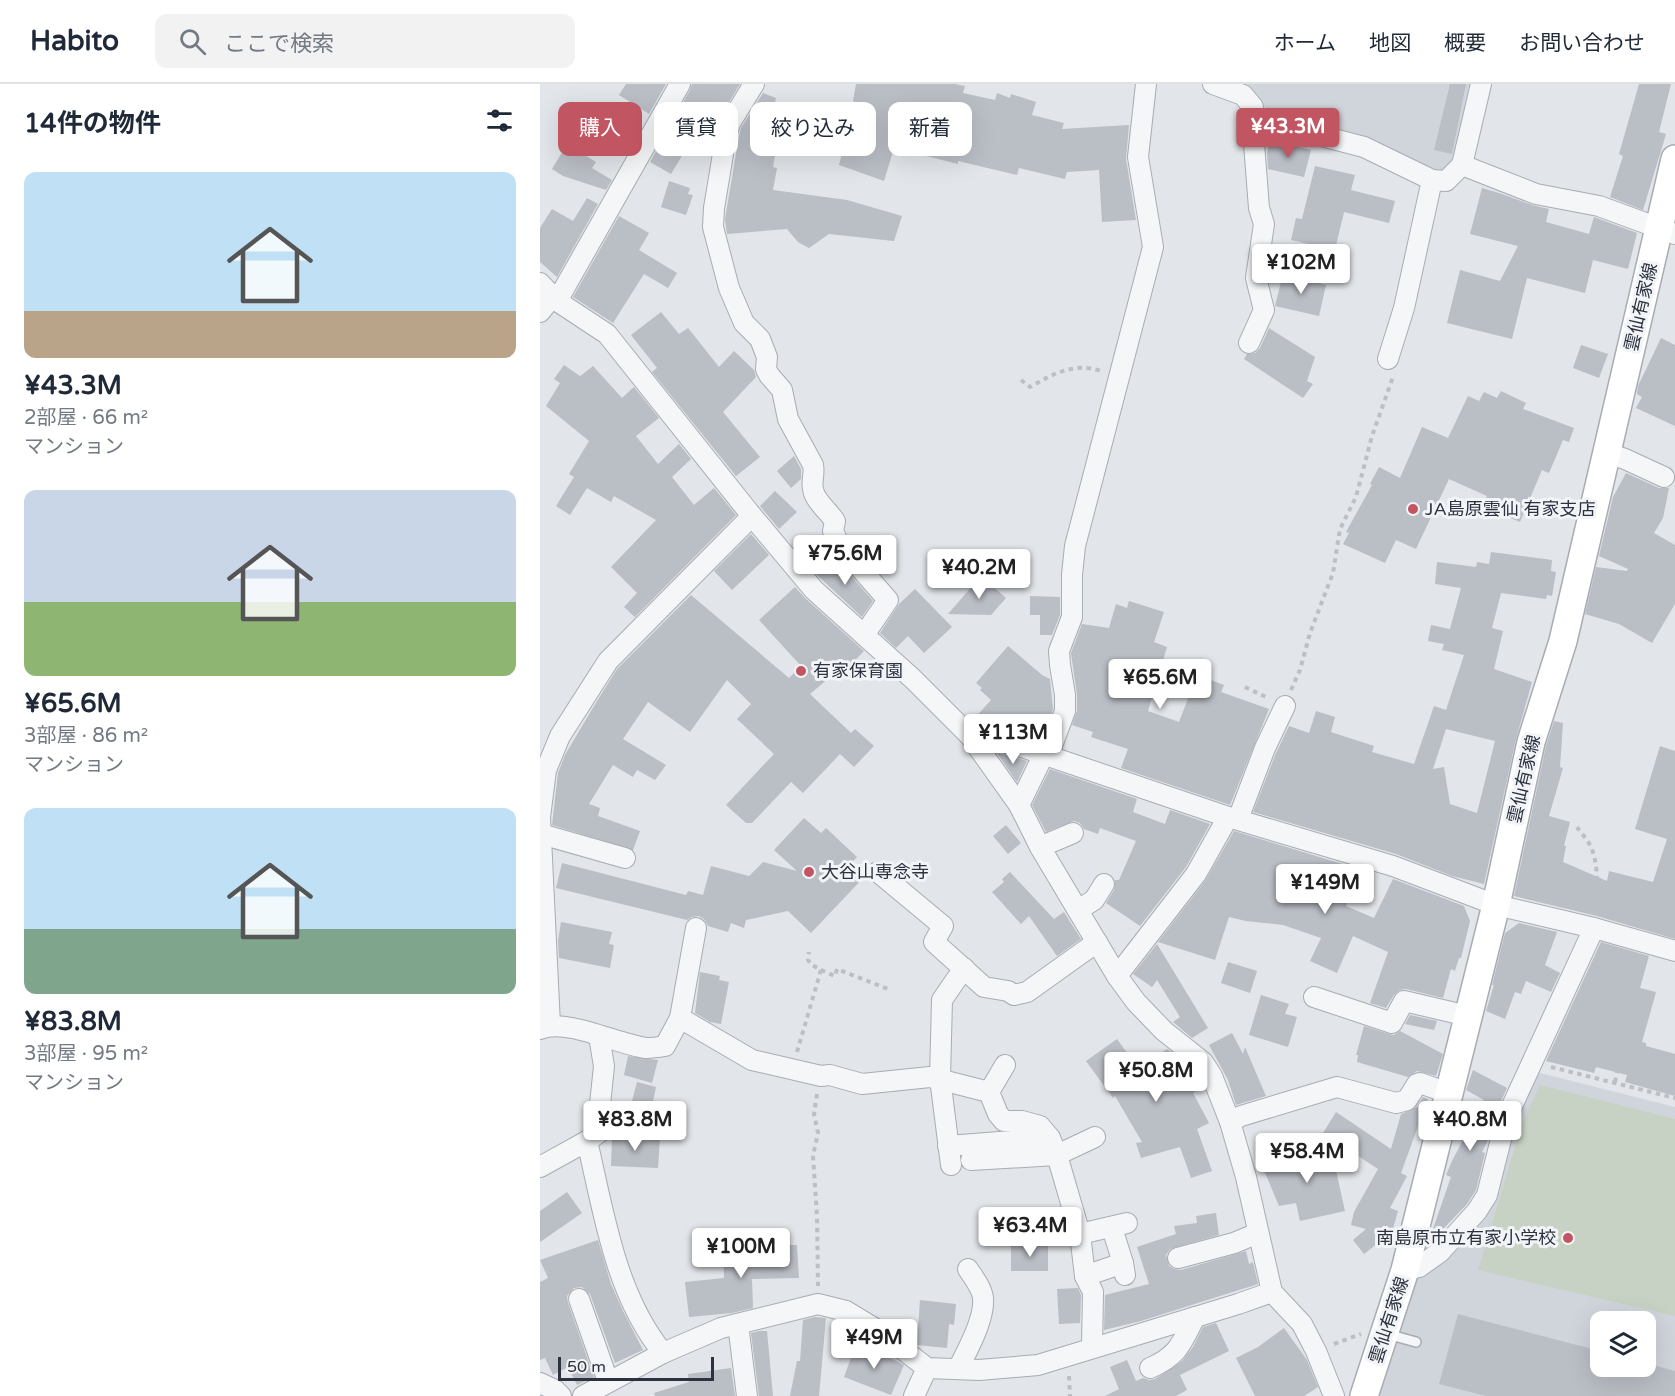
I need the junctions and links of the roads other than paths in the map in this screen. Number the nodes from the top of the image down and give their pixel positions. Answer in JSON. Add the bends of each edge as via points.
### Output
{"nodes":[{"id":1,"x":680,"y":84,"type":"edge"},
{"id":2,"x":754,"y":84,"type":"edge"},
{"id":3,"x":1146,"y":84,"type":"edge"},
{"id":4,"x":1213,"y":84,"type":"edge"},
{"id":5,"x":1481,"y":84,"type":"edge"},
{"id":6,"x":1252,"y":118,"type":"junction"},
{"id":7,"x":1675,"y":159,"type":"edge"},
{"id":8,"x":1462,"y":165,"type":"junction"},
{"id":9,"x":1432,"y":180,"type":"junction"},
{"id":10,"x":1667,"y":231,"type":"edge"},
{"id":11,"x":550,"y":293,"type":"edge"},
{"id":12,"x":540,"y":312,"type":"edge"},
{"id":13,"x":1250,"y":343,"type":"dead end"},
{"id":14,"x":1388,"y":359,"type":"road end"},
{"id":15,"x":1607,"y":453,"type":"junction"},
{"id":16,"x":1664,"y":477,"type":"dead end"},
{"id":17,"x":752,"y":516,"type":"junction"},
{"id":18,"x":864,"y":635,"type":"junction"},
{"id":19,"x":1285,"y":705,"type":"road end"},
{"id":20,"x":970,"y":736,"type":"junction"},
{"id":21,"x":1045,"y":756,"type":"junction"},
{"id":22,"x":1019,"y":805,"type":"junction"},
{"id":23,"x":1233,"y":818,"type":"junction"},
{"id":24,"x":540,"y":822,"type":"edge"},
{"id":25,"x":1073,"y":833,"type":"dead end"},
{"id":26,"x":1040,"y":847,"type":"junction"},
{"id":27,"x":625,"y":858,"type":"dead end"},
{"id":28,"x":878,"y":872,"type":"dead end"},
{"id":29,"x":1104,"y":884,"type":"dead end"},
{"id":30,"x":1496,"y":905,"type":"junction"},
{"id":31,"x":1078,"y":910,"type":"junction"},
{"id":32,"x":696,"y":928,"type":"dead end"},
{"id":33,"x":1594,"y":928,"type":"junction"},
{"id":34,"x":1096,"y":942,"type":"junction"},
{"id":35,"x":1675,"y":951,"type":"edge"},
{"id":36,"x":963,"y":968,"type":"junction"},
{"id":37,"x":1117,"y":976,"type":"junction"},
{"id":38,"x":1314,"y":997,"type":"dead end"},
{"id":39,"x":1468,"y":1016,"type":"junction"},
{"id":40,"x":681,"y":1018,"type":"junction"},
{"id":41,"x":545,"y":1027,"type":"edge"},
{"id":42,"x":599,"y":1036,"type":"junction"},
{"id":43,"x":1005,"y":1065,"type":"dead end"},
{"id":44,"x":940,"y":1078,"type":"junction"},
{"id":45,"x":989,"y":1092,"type":"junction"},
{"id":46,"x":1448,"y":1093,"type":"junction"},
{"id":47,"x":622,"y":1116,"type":"dead end"},
{"id":48,"x":1230,"y":1122,"type":"junction"},
{"id":49,"x":592,"y":1137,"type":"junction"},
{"id":50,"x":1095,"y":1137,"type":"dead end"},
{"id":51,"x":1054,"y":1146,"type":"junction"},
{"id":52,"x":971,"y":1160,"type":"dead end"},
{"id":53,"x":540,"y":1167,"type":"edge"},
{"id":54,"x":1258,"y":1233,"type":"junction"},
{"id":55,"x":1080,"y":1234,"type":"junction"},
{"id":56,"x":1054,"y":1235,"type":"dead end"},
{"id":57,"x":1178,"y":1258,"type":"dead end"},
{"id":58,"x":968,"y":1269,"type":"dead end"},
{"id":59,"x":1405,"y":1270,"type":"junction"},
{"id":60,"x":1085,"y":1276,"type":"junction"},
{"id":61,"x":1272,"y":1292,"type":"junction"},
{"id":62,"x":579,"y":1299,"type":"dead end"},
{"id":63,"x":1195,"y":1317,"type":"junction"},
{"id":64,"x":738,"y":1324,"type":"junction"},
{"id":65,"x":1385,"y":1334,"type":"junction"},
{"id":66,"x":1416,"y":1342,"type":"dead end"},
{"id":67,"x":1092,"y":1347,"type":"junction"},
{"id":68,"x":663,"y":1353,"type":"junction"},
{"id":69,"x":927,"y":1368,"type":"junction"},
{"id":70,"x":1150,"y":1368,"type":"dead end"},
{"id":71,"x":958,"y":1369,"type":"junction"},
{"id":72,"x":608,"y":1381,"type":"junction"},
{"id":73,"x":540,"y":1383,"type":"edge"},
{"id":74,"x":561,"y":1396,"type":"edge"},
{"id":75,"x":583,"y":1396,"type":"edge"},
{"id":76,"x":747,"y":1396,"type":"edge"},
{"id":77,"x":914,"y":1396,"type":"edge"},
{"id":78,"x":1334,"y":1396,"type":"edge"},
{"id":79,"x":1364,"y":1396,"type":"edge"}],
"edges":[{"from":1,"to":11,"type":"street"},
{"from":2,"to":18,"type":"street","via":[[726,136],[713,227],[729,288],[744,323],[760,339],[767,357],[766,369],[782,390],[788,419],[813,465],[814,494],[835,521],[832,531],[839,544],[888,600]]},
{"from":3,"to":21,"type":"street","via":[[1138,157],[1153,247],[1075,546],[1072,617],[1059,651],[1065,711]]},
{"from":4,"to":6,"type":"street","via":[[1243,95],[1253,107]]},
{"from":5,"to":8,"type":"street"},
{"from":6,"to":9,"type":"street","via":[[1364,147]]},
{"from":6,"to":13,"type":"street","via":[[1259,208],[1264,224],[1256,278],[1264,310]]},
{"from":7,"to":10,"type":"main road","name":"雲仙有家線"},
{"from":8,"to":9,"type":"street","via":[[1446,181]]},
{"from":8,"to":10,"type":"street","via":[[1536,194],[1599,206]]},
{"from":9,"to":14,"type":"street","via":[[1404,308]]},
{"from":10,"to":15,"type":"main road","name":"雲仙有家線"},
{"from":11,"to":12,"type":"street"},
{"from":11,"to":17,"type":"street","via":[[607,334]]},
{"from":15,"to":16,"type":"street"},
{"from":15,"to":30,"type":"main road","name":"雲仙有家線","via":[[1563,641],[1531,742]]},
{"from":17,"to":18,"type":"street","via":[[814,590]]},
{"from":17,"to":24,"type":"street","via":[[608,661],[560,735],[546,770]]},
{"from":18,"to":20,"type":"street"},
{"from":19,"to":23,"type":"street"},
{"from":20,"to":21,"type":"street"},
{"from":20,"to":22,"type":"street"},
{"from":21,"to":22,"type":"street"},
{"from":21,"to":23,"type":"street"},
{"from":22,"to":26,"type":"street"},
{"from":23,"to":30,"type":"street","via":[[1393,866]]},
{"from":23,"to":37,"type":"street"},
{"from":24,"to":27,"type":"street"},
{"from":24,"to":41,"type":"street"},
{"from":25,"to":26,"type":"street"},
{"from":26,"to":31,"type":"street"},
{"from":28,"to":36,"type":"street","via":[[943,926],[934,942]]},
{"from":29,"to":31,"type":"street","via":[[1094,900]]},
{"from":30,"to":33,"type":"street"},
{"from":30,"to":39,"type":"main road","name":"雲仙有家線"},
{"from":31,"to":34,"type":"street"},
{"from":32,"to":40,"type":"street"},
{"from":33,"to":35,"type":"street"},
{"from":33,"to":59,"type":"street","via":[[1506,1119],[1486,1195],[1477,1211],[1440,1252],[1419,1268]]},
{"from":34,"to":36,"type":"street","via":[[1027,992],[1014,995],[984,987]]},
{"from":34,"to":37,"type":"street"},
{"from":36,"to":44,"type":"street","via":[[942,1000]]},
{"from":37,"to":48,"type":"street","via":[[1164,1031],[1203,1062]]},
{"from":38,"to":39,"type":"street","via":[[1392,1023],[1404,1000]]},
{"from":39,"to":46,"type":"main road","name":"雲仙有家線"},
{"from":40,"to":42,"type":"street","via":[[665,1046],[649,1048]]},
{"from":40,"to":44,"type":"street","via":[[752,1060],[821,1076],[862,1084]]},
{"from":41,"to":42,"type":"street","via":[[575,1028]]},
{"from":42,"to":49,"type":"street","via":[[604,1066]]},
{"from":43,"to":45,"type":"street"},
{"from":44,"to":45,"type":"street"},
{"from":44,"to":51,"type":"street","via":[[950,1155]]},
{"from":45,"to":51,"type":"street","via":[[1005,1121],[1022,1120],[1040,1126]]},
{"from":46,"to":48,"type":"street","via":[[1420,1083],[1407,1100],[1396,1103],[1337,1087]]},
{"from":46,"to":59,"type":"main road","name":"雲仙有家線"},
{"from":47,"to":49,"type":"street"},
{"from":48,"to":54,"type":"street"},
{"from":49,"to":53,"type":"street"},
{"from":49,"to":68,"type":"street","via":[[605,1220],[628,1293],[647,1334]]},
{"from":50,"to":51,"type":"street"},
{"from":51,"to":52,"type":"street"},
{"from":51,"to":55,"type":"street"},
{"from":54,"to":57,"type":"street","via":[[1234,1244]]},
{"from":54,"to":61,"type":"street"},
{"from":55,"to":56,"type":"street"},
{"from":55,"to":60,"type":"street"},
{"from":55,"to":60,"type":"street","via":[[1120,1225],[1124,1269]]},
{"from":58,"to":71,"type":"street","via":[[983,1298],[972,1340]]},
{"from":59,"to":65,"type":"main road","name":"雲仙有家線"},
{"from":60,"to":67,"type":"street","via":[[1093,1292]]},
{"from":61,"to":63,"type":"street"},
{"from":61,"to":78,"type":"street","via":[[1302,1324]]},
{"from":62,"to":72,"type":"street"},
{"from":63,"to":67,"type":"street"},
{"from":63,"to":70,"type":"street","via":[[1175,1354]]},
{"from":64,"to":68,"type":"street"},
{"from":64,"to":69,"type":"street","via":[[818,1304],[846,1311]]},
{"from":64,"to":76,"type":"street"},
{"from":65,"to":66,"type":"lane"},
{"from":65,"to":79,"type":"main road","name":"雲仙有家線"},
{"from":67,"to":71,"type":"street","via":[[1038,1365]]},
{"from":68,"to":72,"type":"street"},
{"from":69,"to":71,"type":"street"},
{"from":69,"to":77,"type":"street"},
{"from":72,"to":75,"type":"street"},
{"from":73,"to":74,"type":"street"}]}
